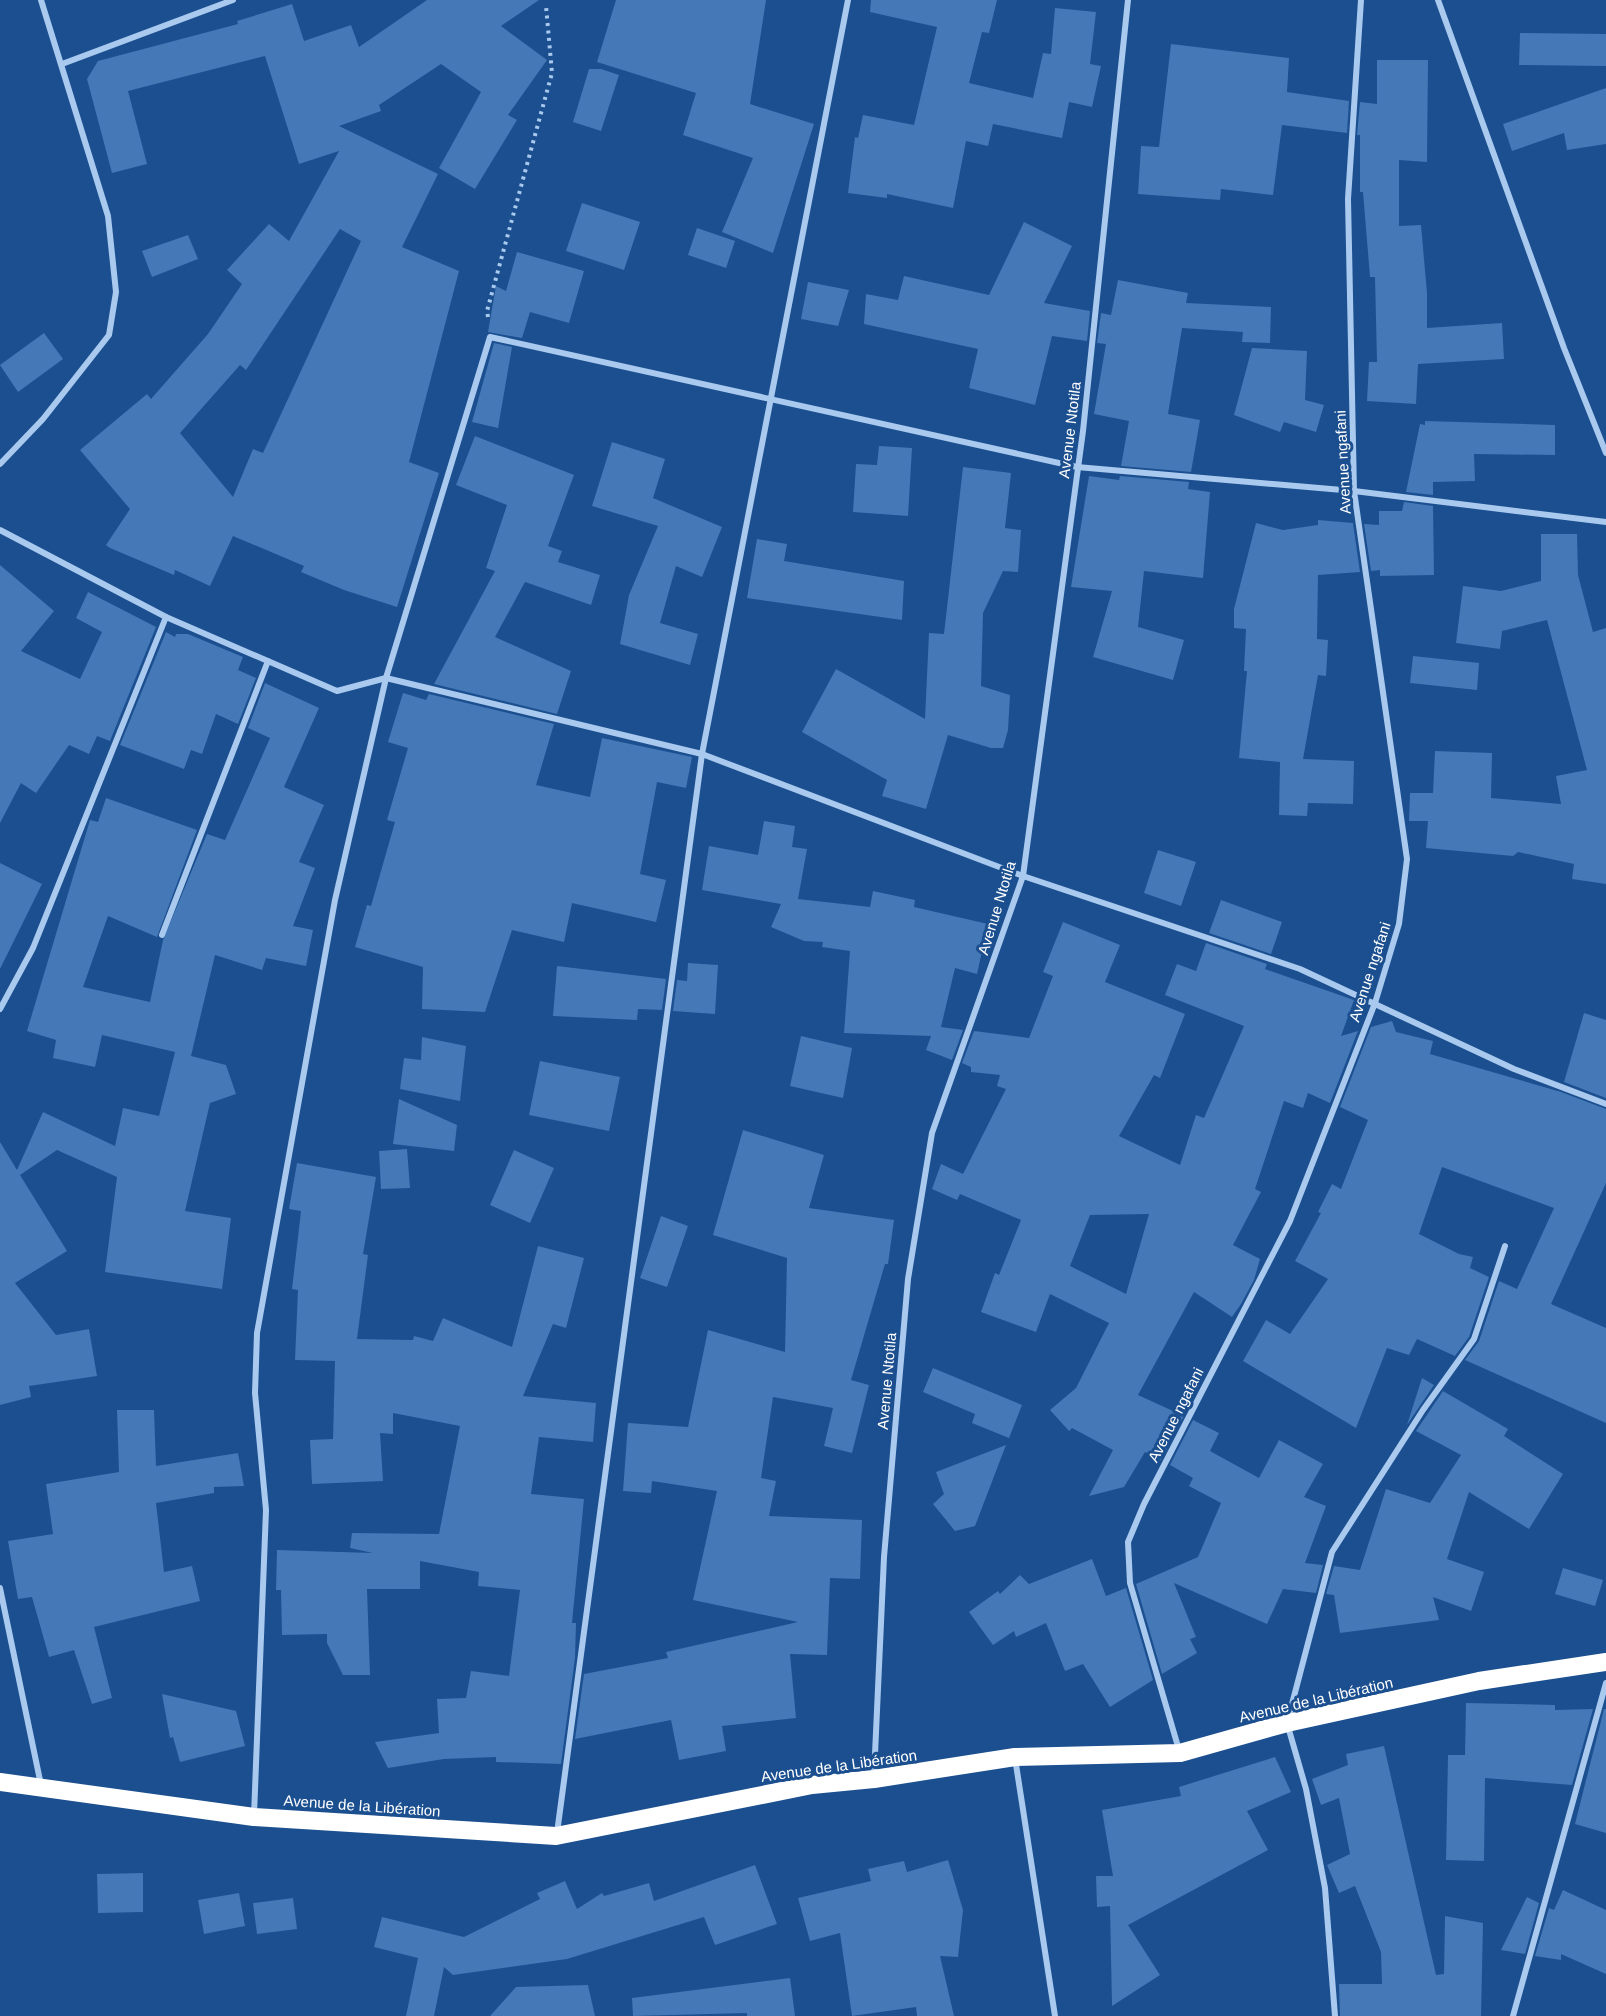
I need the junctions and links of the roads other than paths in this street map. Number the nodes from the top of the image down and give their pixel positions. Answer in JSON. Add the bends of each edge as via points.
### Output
{"nodes":[{"id":1,"x":41,"y":0,"type":"edge"},
{"id":2,"x":233,"y":0,"type":"edge"},
{"id":3,"x":849,"y":0,"type":"edge"},
{"id":4,"x":1128,"y":0,"type":"edge"},
{"id":5,"x":1361,"y":0,"type":"edge"},
{"id":6,"x":1438,"y":0,"type":"edge"},
{"id":7,"x":62,"y":64,"type":"junction"},
{"id":8,"x":770,"y":400,"type":"junction"},
{"id":9,"x":1606,"y":453,"type":"edge"},
{"id":10,"x":0,"y":464,"type":"edge"},
{"id":11,"x":1077,"y":467,"type":"junction"},
{"id":12,"x":1354,"y":491,"type":"junction"},
{"id":13,"x":1606,"y":522,"type":"edge"},
{"id":14,"x":0,"y":530,"type":"edge"},
{"id":15,"x":166,"y":617,"type":"junction"},
{"id":16,"x":268,"y":661,"type":"junction"},
{"id":17,"x":386,"y":678,"type":"junction"},
{"id":18,"x":702,"y":753,"type":"junction"},
{"id":19,"x":1023,"y":876,"type":"junction"},
{"id":20,"x":162,"y":934,"type":"dead end"},
{"id":21,"x":1375,"y":1002,"type":"junction"},
{"id":22,"x":0,"y":1009,"type":"edge"},
{"id":23,"x":1606,"y":1104,"type":"edge"},
{"id":24,"x":1504,"y":1246,"type":"dead end"},
{"id":25,"x":0,"y":1588,"type":"edge"},
{"id":26,"x":1606,"y":1662,"type":"edge"},
{"id":27,"x":1606,"y":1683,"type":"edge"},
{"id":28,"x":1287,"y":1723,"type":"junction"},
{"id":29,"x":1180,"y":1753,"type":"junction"},
{"id":30,"x":1015,"y":1757,"type":"junction"},
{"id":31,"x":874,"y":1779,"type":"junction"},
{"id":32,"x":0,"y":1782,"type":"edge"},
{"id":33,"x":41,"y":1789,"type":"junction"},
{"id":34,"x":254,"y":1817,"type":"junction"},
{"id":35,"x":556,"y":1836,"type":"junction"},
{"id":36,"x":1055,"y":2016,"type":"edge"},
{"id":37,"x":1335,"y":2016,"type":"edge"},
{"id":38,"x":1513,"y":2016,"type":"edge"}],
"edges":[{"from":1,"to":7,"type":"street"},
{"from":2,"to":7,"type":"street"},
{"from":3,"to":8,"type":"street"},
{"from":4,"to":11,"type":"street","name":"Avenue Ntotila"},
{"from":5,"to":12,"type":"street","name":"Avenue ngafani","via":[[1348,199]]},
{"from":6,"to":9,"type":"street"},
{"from":7,"to":10,"type":"street","via":[[108,216],[116,292],[109,335],[43,419]]},
{"from":8,"to":11,"type":"street"},
{"from":8,"to":17,"type":"street","via":[[490,337]]},
{"from":8,"to":18,"type":"street"},
{"from":11,"to":12,"type":"street"},
{"from":11,"to":19,"type":"street","name":"Avenue Ntotila"},
{"from":12,"to":13,"type":"street"},
{"from":12,"to":21,"type":"street","name":"Avenue ngafani","via":[[1407,858],[1399,924]]},
{"from":14,"to":15,"type":"street"},
{"from":15,"to":16,"type":"street"},
{"from":15,"to":22,"type":"street","via":[[33,948]]},
{"from":16,"to":17,"type":"street","via":[[337,691]]},
{"from":16,"to":20,"type":"street"},
{"from":17,"to":18,"type":"street"},
{"from":17,"to":34,"type":"street","via":[[335,900],[257,1333],[255,1393],[266,1510]]},
{"from":18,"to":19,"type":"street"},
{"from":18,"to":35,"type":"street"},
{"from":19,"to":21,"type":"street","via":[[1299,969]]},
{"from":19,"to":31,"type":"street","name":"Avenue Ntotila","via":[[932,1133],[908,1279],[884,1557]]},
{"from":21,"to":23,"type":"street","via":[[1514,1069]]},
{"from":21,"to":29,"type":"street","name":"Avenue ngafani","via":[[1290,1221],[1128,1542],[1130,1583]]},
{"from":24,"to":28,"type":"street","via":[[1474,1339],[1423,1410],[1332,1552]]},
{"from":25,"to":33,"type":"street"},
{"from":26,"to":28,"type":"highway","name":"Avenue de la Libération","via":[[1479,1681]]},
{"from":27,"to":38,"type":"street"},
{"from":28,"to":29,"type":"highway","name":"Avenue de la Libération"},
{"from":28,"to":37,"type":"street","via":[[1306,1789],[1325,1888]]},
{"from":29,"to":30,"type":"highway","name":"Avenue de la Libération"},
{"from":30,"to":31,"type":"highway","name":"Avenue de la Libération"},
{"from":30,"to":36,"type":"street"},
{"from":31,"to":35,"type":"highway","name":"Avenue de la Libération","via":[[812,1785]]},
{"from":32,"to":33,"type":"highway","name":"Avenue de la Libération"},
{"from":33,"to":34,"type":"highway","name":"Avenue de la Libération"},
{"from":34,"to":35,"type":"highway","name":"Avenue de la Libération"}]}
